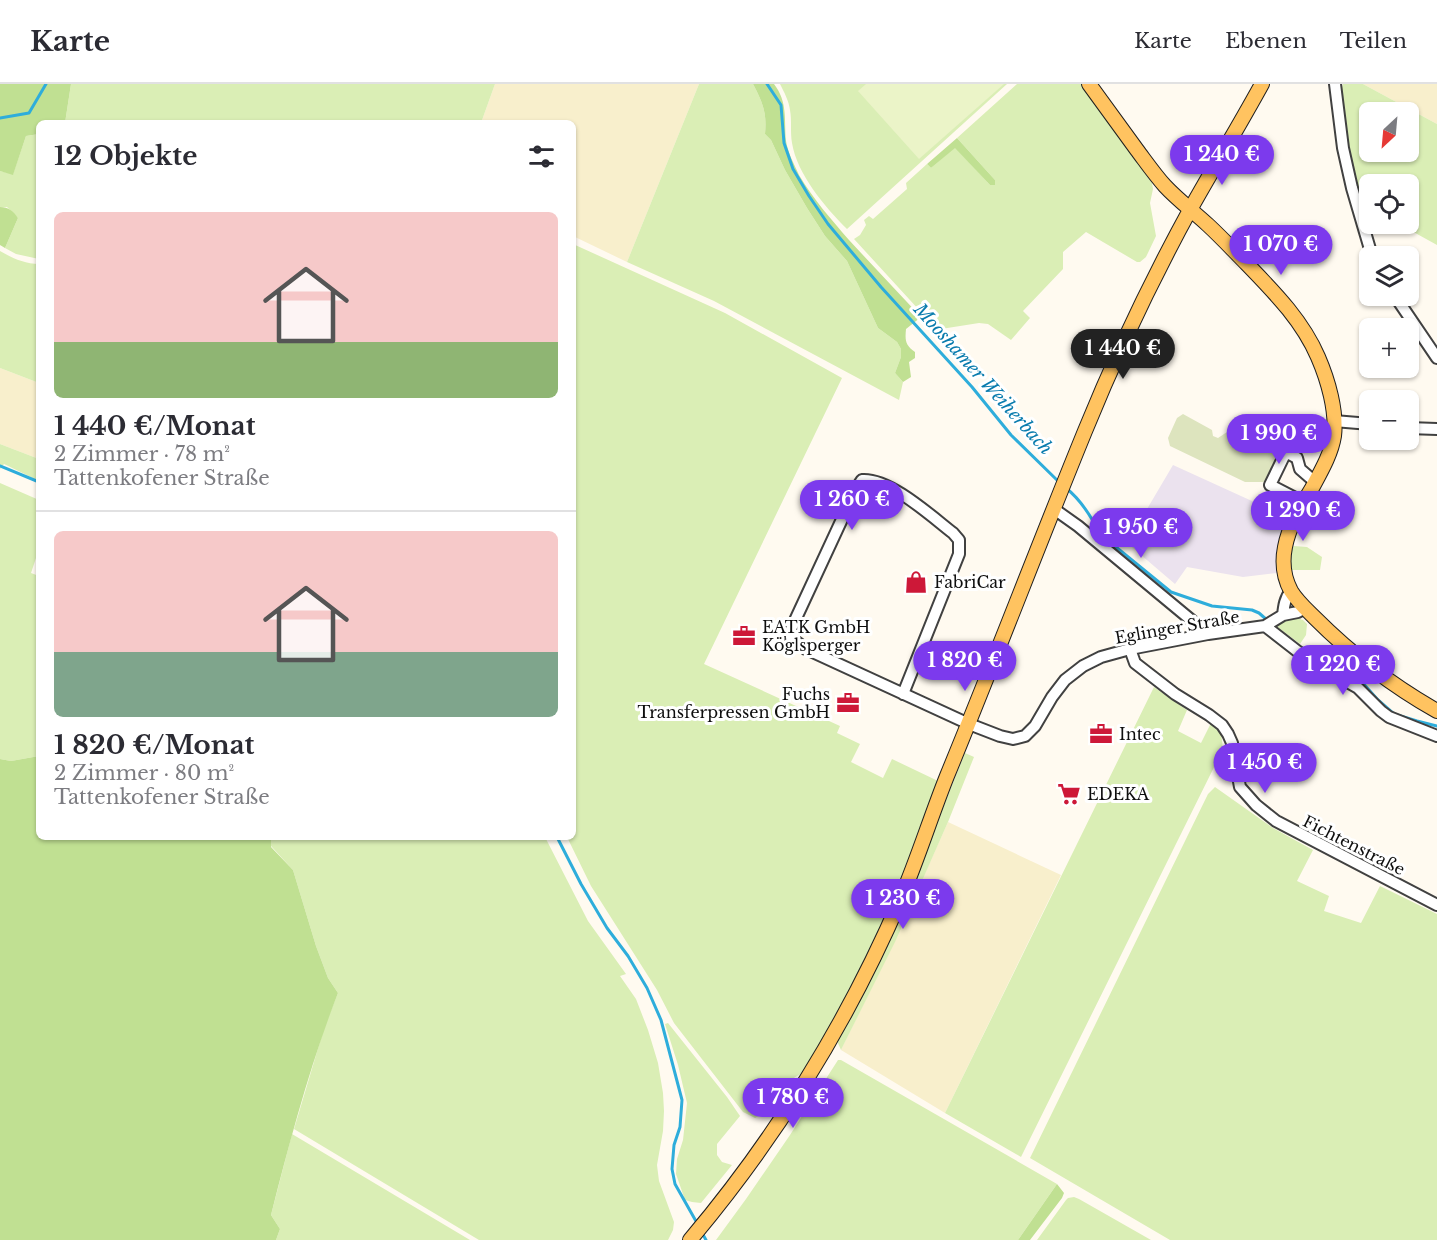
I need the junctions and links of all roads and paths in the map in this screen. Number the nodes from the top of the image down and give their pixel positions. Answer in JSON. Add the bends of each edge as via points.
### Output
{"nodes":[{"id":1,"x":1089,"y":84,"type":"edge"},
{"id":2,"x":1262,"y":84,"type":"edge"},
{"id":3,"x":1335,"y":84,"type":"edge"},
{"id":4,"x":1190,"y":210,"type":"junction"},
{"id":5,"x":1369,"y":246,"type":"edge"},
{"id":6,"x":1402,"y":306,"type":"edge"},
{"id":7,"x":1437,"y":358,"type":"edge"},
{"id":8,"x":1334,"y":421,"type":"junction"},
{"id":9,"x":1359,"y":423,"type":"edge"},
{"id":10,"x":1258,"y":428,"type":"dead end"},
{"id":11,"x":1419,"y":428,"type":"edge"},
{"id":12,"x":1437,"y":429,"type":"edge"},
{"id":13,"x":1286,"y":452,"type":"junction"},
{"id":14,"x":1315,"y":482,"type":"junction"},
{"id":15,"x":1057,"y":502,"type":"junction"},
{"id":16,"x":1302,"y":502,"type":"junction"},
{"id":17,"x":1291,"y":591,"type":"junction"},
{"id":18,"x":1305,"y":608,"type":"junction"},
{"id":19,"x":1272,"y":622,"type":"junction"},
{"id":20,"x":1208,"y":634,"type":"junction"},
{"id":21,"x":1130,"y":649,"type":"junction"},
{"id":22,"x":903,"y":693,"type":"junction"},
{"id":23,"x":1437,"y":711,"type":"edge"},
{"id":24,"x":969,"y":724,"type":"junction"},
{"id":25,"x":1437,"y":736,"type":"edge"},
{"id":26,"x":1437,"y":905,"type":"edge"},
{"id":27,"x":691,"y":1238,"type":"edge"}],
"edges":[{"from":1,"to":4,"type":"main road","via":[[1165,186]]},
{"from":2,"to":4,"type":"main road"},
{"from":3,"to":5,"type":"street","via":[[1343,148]]},
{"from":4,"to":8,"type":"main road","via":[[1210,226],[1297,319],[1321,366]]},
{"from":4,"to":15,"type":"main road","via":[[1128,332]]},
{"from":6,"to":7,"type":"street"},
{"from":8,"to":9,"type":"street"},
{"from":8,"to":14,"type":"main road","via":[[1331,447]]},
{"from":10,"to":13,"type":"street"},
{"from":11,"to":12,"type":"street"},
{"from":13,"to":14,"type":"street","via":[[1297,458],[1300,469]]},
{"from":13,"to":16,"type":"street","via":[[1270,485]]},
{"from":14,"to":16,"type":"main road"},
{"from":15,"to":20,"type":"street","via":[[1078,526]]},
{"from":15,"to":24,"type":"main road"},
{"from":16,"to":17,"type":"main road","via":[[1285,548],[1285,575]]},
{"from":17,"to":18,"type":"main road"},
{"from":17,"to":19,"type":"street"},
{"from":18,"to":19,"type":"street","name":"Eglinger Straße"},
{"from":18,"to":23,"type":"main road","via":[[1381,676]]},
{"from":19,"to":20,"type":"street","name":"Eglinger Straße"},
{"from":19,"to":25,"type":"street","via":[[1277,637],[1358,688],[1389,717]]},
{"from":20,"to":21,"type":"street","name":"Eglinger Straße"},
{"from":21,"to":24,"type":"street","name":"Eglinger Straße","via":[[1101,657],[1065,680],[1025,736],[1013,739]]},
{"from":21,"to":26,"type":"street","name":"Fichtenstraße","via":[[1135,663],[1222,725],[1232,743],[1240,787],[1256,805],[1276,821]]},
{"from":22,"to":22,"type":"street","name":"Eglinger Straße","via":[[806,649],[791,638],[791,629],[862,480],[877,482],[904,495],[960,540],[959,554]]},
{"from":22,"to":24,"type":"street","name":"Eglinger Straße"},
{"from":24,"to":27,"type":"main road","via":[[901,898],[847,1008],[776,1127]]}]}
